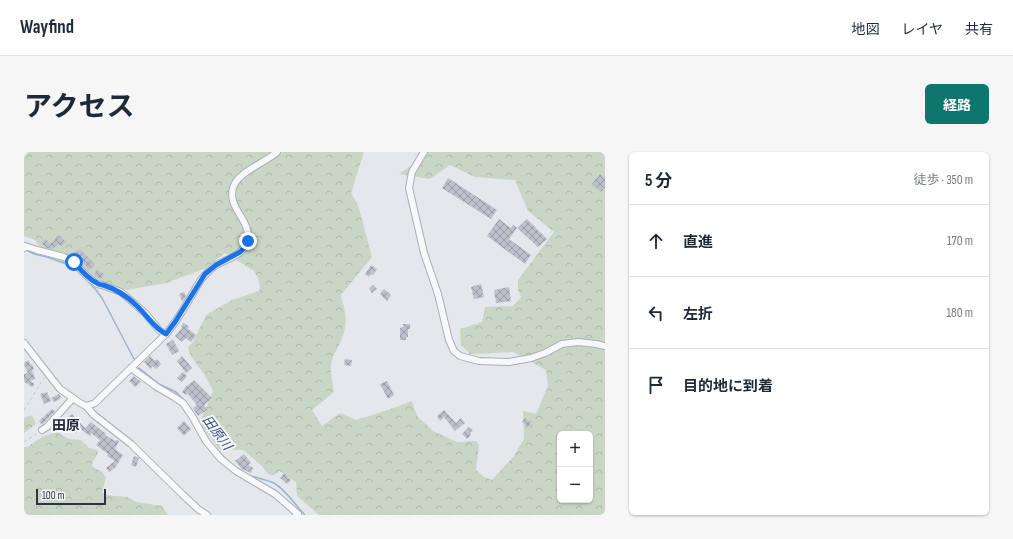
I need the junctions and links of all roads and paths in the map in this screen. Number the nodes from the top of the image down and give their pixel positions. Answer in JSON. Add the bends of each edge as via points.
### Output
{"nodes":[{"id":1,"x":277,"y":152,"type":"edge"},
{"id":2,"x":424,"y":152,"type":"edge"},
{"id":3,"x":24,"y":248,"type":"edge"},
{"id":4,"x":166,"y":334,"type":"junction"},
{"id":5,"x":24,"y":343,"type":"edge"},
{"id":6,"x":605,"y":346,"type":"edge"},
{"id":7,"x":131,"y":368,"type":"junction"},
{"id":8,"x":47,"y":373,"type":"junction"},
{"id":9,"x":73,"y":398,"type":"junction"},
{"id":10,"x":86,"y":406,"type":"junction"},
{"id":11,"x":24,"y":410,"type":"edge"},
{"id":12,"x":42,"y":430,"type":"joint"},
{"id":13,"x":24,"y":442,"type":"edge"},
{"id":14,"x":207,"y":515,"type":"edge"},
{"id":15,"x":296,"y":515,"type":"edge"}],
"edges":[{"from":1,"to":4,"type":"street","via":[[234,183],[232,200],[248,232],[248,241],[244,248],[205,274]]},
{"from":2,"to":6,"type":"street","via":[[412,172],[409,188],[424,253],[454,351],[460,356],[479,361],[509,362],[531,358],[562,344],[578,342]]},
{"from":3,"to":4,"type":"street","via":[[25,246],[74,262],[97,284],[121,292]]},
{"from":4,"to":7,"type":"street"},
{"from":5,"to":8,"type":"street"},
{"from":7,"to":10,"type":"street","via":[[95,403]]},
{"from":7,"to":15,"type":"street","via":[[183,403],[206,441],[221,459],[275,494],[298,514]]},
{"from":8,"to":9,"type":"street","via":[[60,389]]},
{"from":8,"to":11,"type":"path"},
{"from":9,"to":10,"type":"street"},
{"from":9,"to":12,"type":"street"},
{"from":10,"to":14,"type":"street"},
{"from":12,"to":13,"type":"path"}]}
